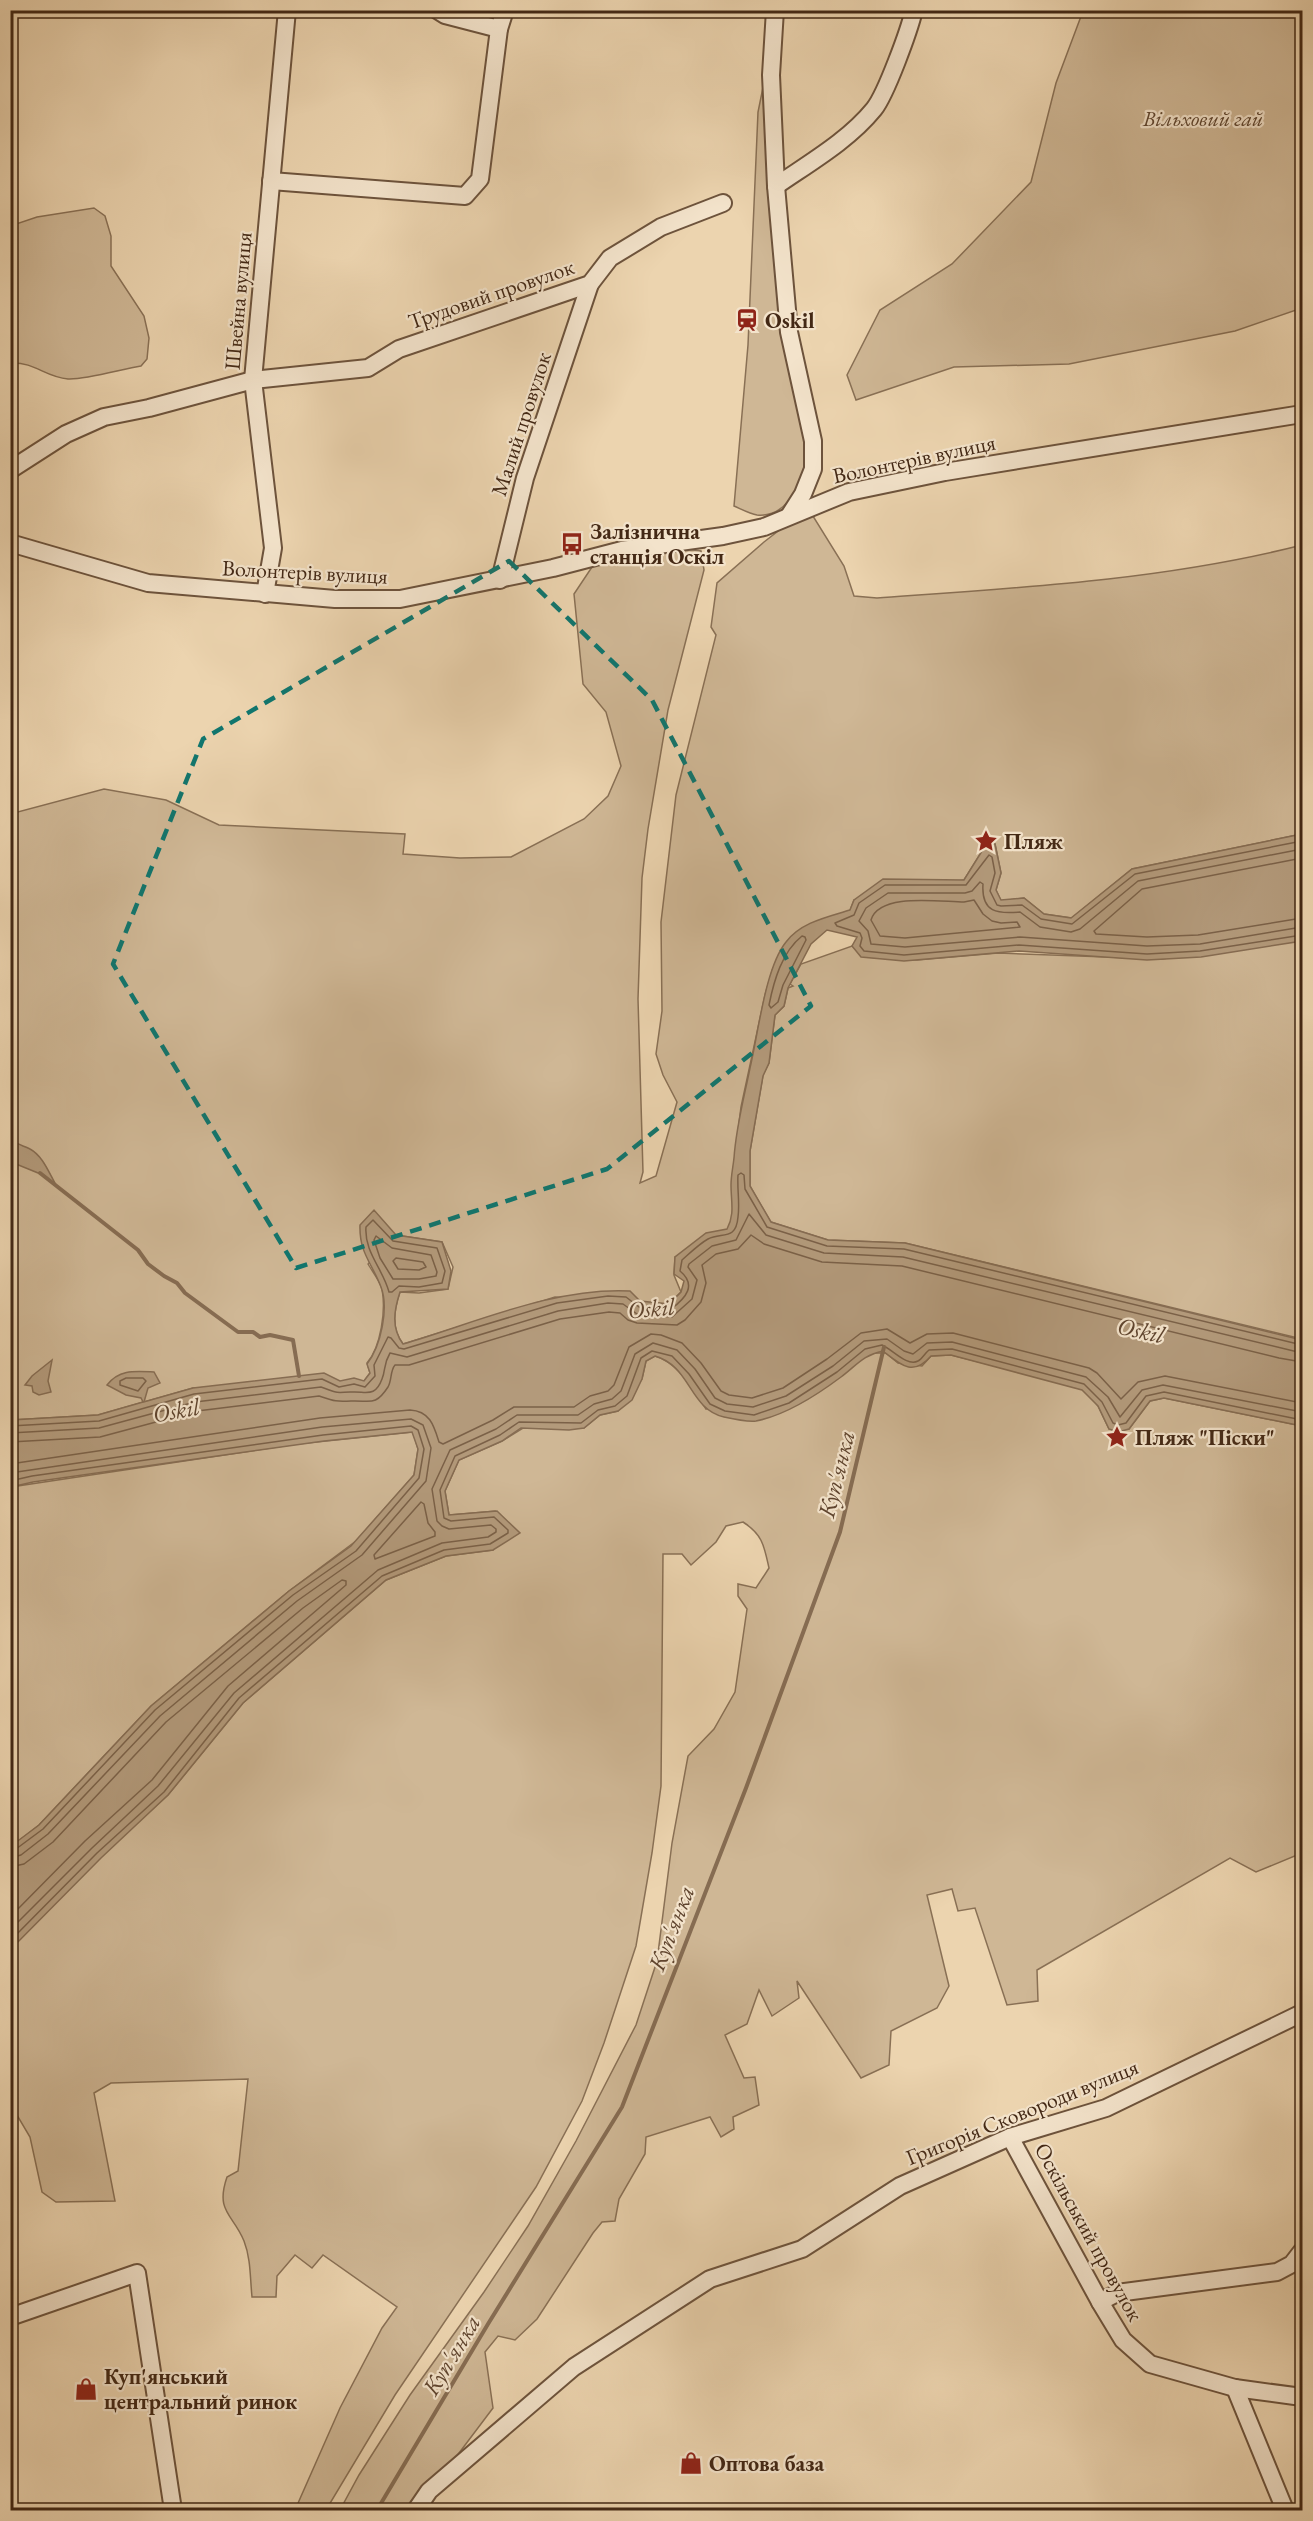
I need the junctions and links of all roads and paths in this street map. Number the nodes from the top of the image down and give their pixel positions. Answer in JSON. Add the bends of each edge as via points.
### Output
{"nodes":[{"id":1,"x":287,"y":10,"type":"edge"},
{"id":2,"x":437,"y":10,"type":"edge"},
{"id":3,"x":505,"y":10,"type":"edge"},
{"id":4,"x":775,"y":10,"type":"edge"},
{"id":5,"x":914,"y":10,"type":"edge"},
{"id":6,"x":499,"y":28,"type":"junction"},
{"id":7,"x":272,"y":182,"type":"junction"},
{"id":8,"x":776,"y":186,"type":"junction"},
{"id":9,"x":723,"y":203,"type":"dead end"},
{"id":10,"x":590,"y":284,"type":"junction"},
{"id":11,"x":253,"y":380,"type":"junction"},
{"id":12,"x":1302,"y":414,"type":"edge"},
{"id":13,"x":10,"y":470,"type":"edge"},
{"id":14,"x":789,"y":516,"type":"junction"},
{"id":15,"x":10,"y":543,"type":"edge"},
{"id":16,"x":500,"y":580,"type":"junction"},
{"id":17,"x":266,"y":594,"type":"junction"},
{"id":18,"x":1302,"y":2013,"type":"edge"},
{"id":19,"x":1010,"y":2137,"type":"junction"},
{"id":20,"x":1302,"y":2251,"type":"edge"},
{"id":21,"x":1100,"y":2302,"type":"junction"},
{"id":22,"x":10,"y":2317,"type":"edge"},
{"id":23,"x":1235,"y":2388,"type":"junction"},
{"id":24,"x":1302,"y":2397,"type":"edge"},
{"id":25,"x":173,"y":2511,"type":"edge"},
{"id":26,"x":416,"y":2511,"type":"edge"},
{"id":27,"x":1285,"y":2511,"type":"edge"}],
"edges":[{"from":1,"to":7,"type":"street","name":"Швейна вулиця"},
{"from":2,"to":6,"type":"street"},
{"from":3,"to":6,"type":"street"},
{"from":4,"to":8,"type":"street","via":[[771,75]]},
{"from":5,"to":8,"type":"street","via":[[875,108],[842,141]]},
{"from":6,"to":7,"type":"street","via":[[480,179],[465,196]]},
{"from":7,"to":11,"type":"street","name":"Швейна вулиця"},
{"from":8,"to":14,"type":"street","via":[[789,332],[813,441],[813,469]]},
{"from":9,"to":10,"type":"street","name":"Трудовий провулок","via":[[661,227],[630,245],[610,258]]},
{"from":10,"to":11,"type":"street","name":"Трудовий провулок","via":[[399,349],[368,368]]},
{"from":10,"to":16,"type":"street","name":"Малий провулок","via":[[525,477]]},
{"from":11,"to":13,"type":"street","name":"Трудовий провулок","via":[[104,417],[66,434]]},
{"from":11,"to":17,"type":"street","name":"Швейна вулиця","via":[[273,548]]},
{"from":12,"to":14,"type":"street","name":"Волонтерів вулиця","via":[[945,472],[849,492]]},
{"from":14,"to":16,"type":"street","name":"Волонтерів вулиця","via":[[733,534],[622,550]]},
{"from":15,"to":17,"type":"street","name":"Волонтерів вулиця","via":[[148,583]]},
{"from":16,"to":17,"type":"street","name":"Волонтерів вулиця","via":[[400,599]]},
{"from":18,"to":19,"type":"street","name":"Григорія Сковороди вулиця","via":[[1106,2108]]},
{"from":19,"to":21,"type":"street","name":"Оскільський провулок"},
{"from":19,"to":26,"type":"street","name":"Григорія Сковороди вулиця","via":[[900,2186],[802,2249],[710,2279],[574,2367],[429,2491]]},
{"from":20,"to":21,"type":"street","via":[[1292,2264],[1277,2272],[1117,2293]]},
{"from":21,"to":23,"type":"street","name":"Оскільський провулок","via":[[1123,2340],[1150,2364]]},
{"from":22,"to":25,"type":"street","via":[[137,2273]]},
{"from":23,"to":24,"type":"street","name":"Оскільський провулок"},
{"from":23,"to":27,"type":"street"}]}
